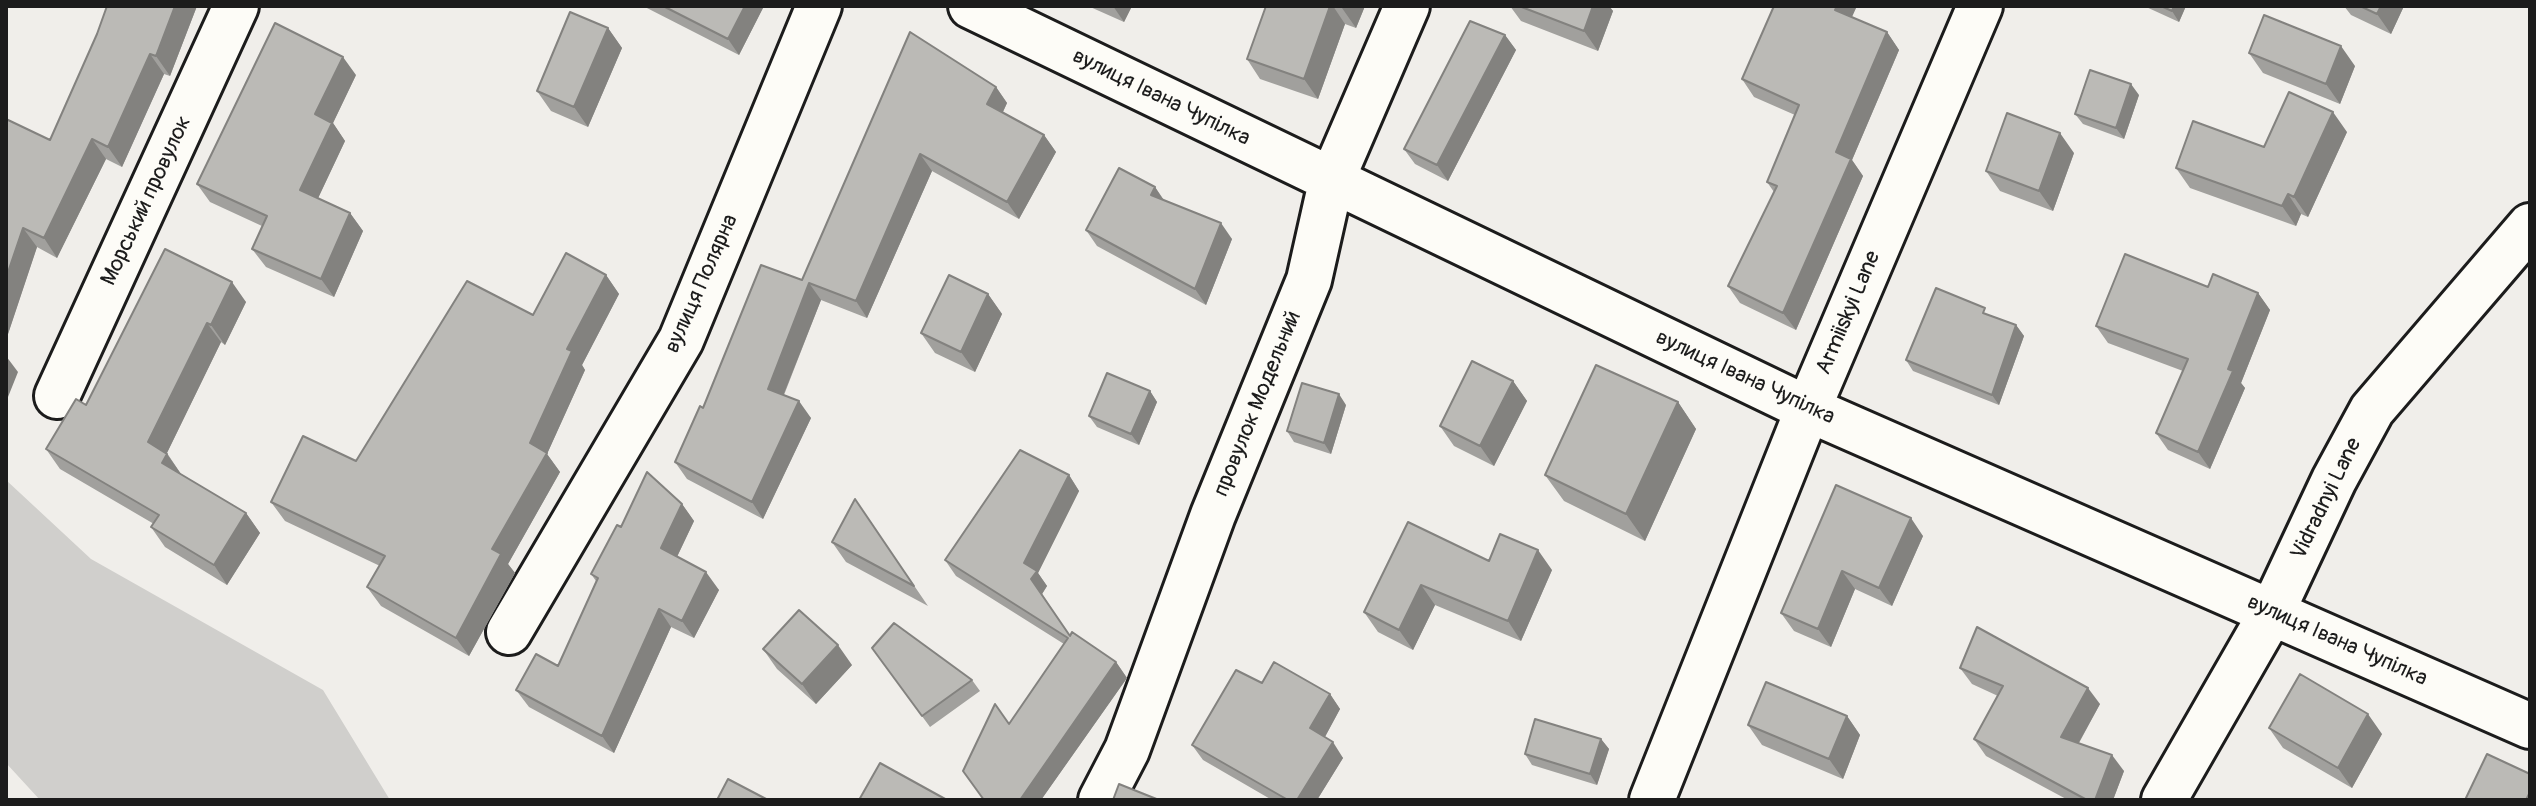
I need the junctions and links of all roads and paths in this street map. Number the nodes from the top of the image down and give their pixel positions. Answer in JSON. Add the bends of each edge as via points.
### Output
{"nodes":[{"id":1,"x":236,"y":6,"type":"edge"},
{"id":2,"x":819,"y":6,"type":"edge"},
{"id":3,"x":971,"y":6,"type":"edge"},
{"id":4,"x":1407,"y":6,"type":"edge"},
{"id":5,"x":1980,"y":6,"type":"edge"},
{"id":6,"x":1331,"y":182,"type":"junction"},
{"id":7,"x":2530,"y":226,"type":"edge"},
{"id":8,"x":57,"y":396,"type":"dead end"},
{"id":9,"x":1808,"y":409,"type":"junction"},
{"id":10,"x":2272,"y":612,"type":"junction"},
{"id":11,"x":509,"y":632,"type":"dead end"},
{"id":12,"x":2530,"y":726,"type":"edge"},
{"id":13,"x":1101,"y":800,"type":"edge"},
{"id":14,"x":1652,"y":800,"type":"edge"},
{"id":15,"x":2164,"y":800,"type":"edge"}],
"edges":[{"from":1,"to":8,"type":"street","name":"Морський провулок"},
{"from":2,"to":11,"type":"street","name":"вулиця Полярна","via":[[681,340]]},
{"from":3,"to":6,"type":"street","name":"вулиця Івана Чупілка"},
{"from":4,"to":6,"type":"street","name":"провулок Модельний"},
{"from":5,"to":9,"type":"street","name":"Armiiskyi Lane"},
{"from":6,"to":9,"type":"street","name":"вулиця Івана Чупілка"},
{"from":6,"to":13,"type":"street","name":"провулок Модельний","via":[[1309,280],[1213,515],[1127,750]]},
{"from":7,"to":10,"type":"street","name":"Vidradnyi Lane","via":[[2372,410]]},
{"from":9,"to":10,"type":"street","name":"вулиця Івана Чупілка"},
{"from":9,"to":14,"type":"street","name":"Armiiskyi Lane"},
{"from":10,"to":12,"type":"street","name":"вулиця Івана Чупілка"},
{"from":10,"to":15,"type":"street","name":"Vidradnyi Lane"}]}
